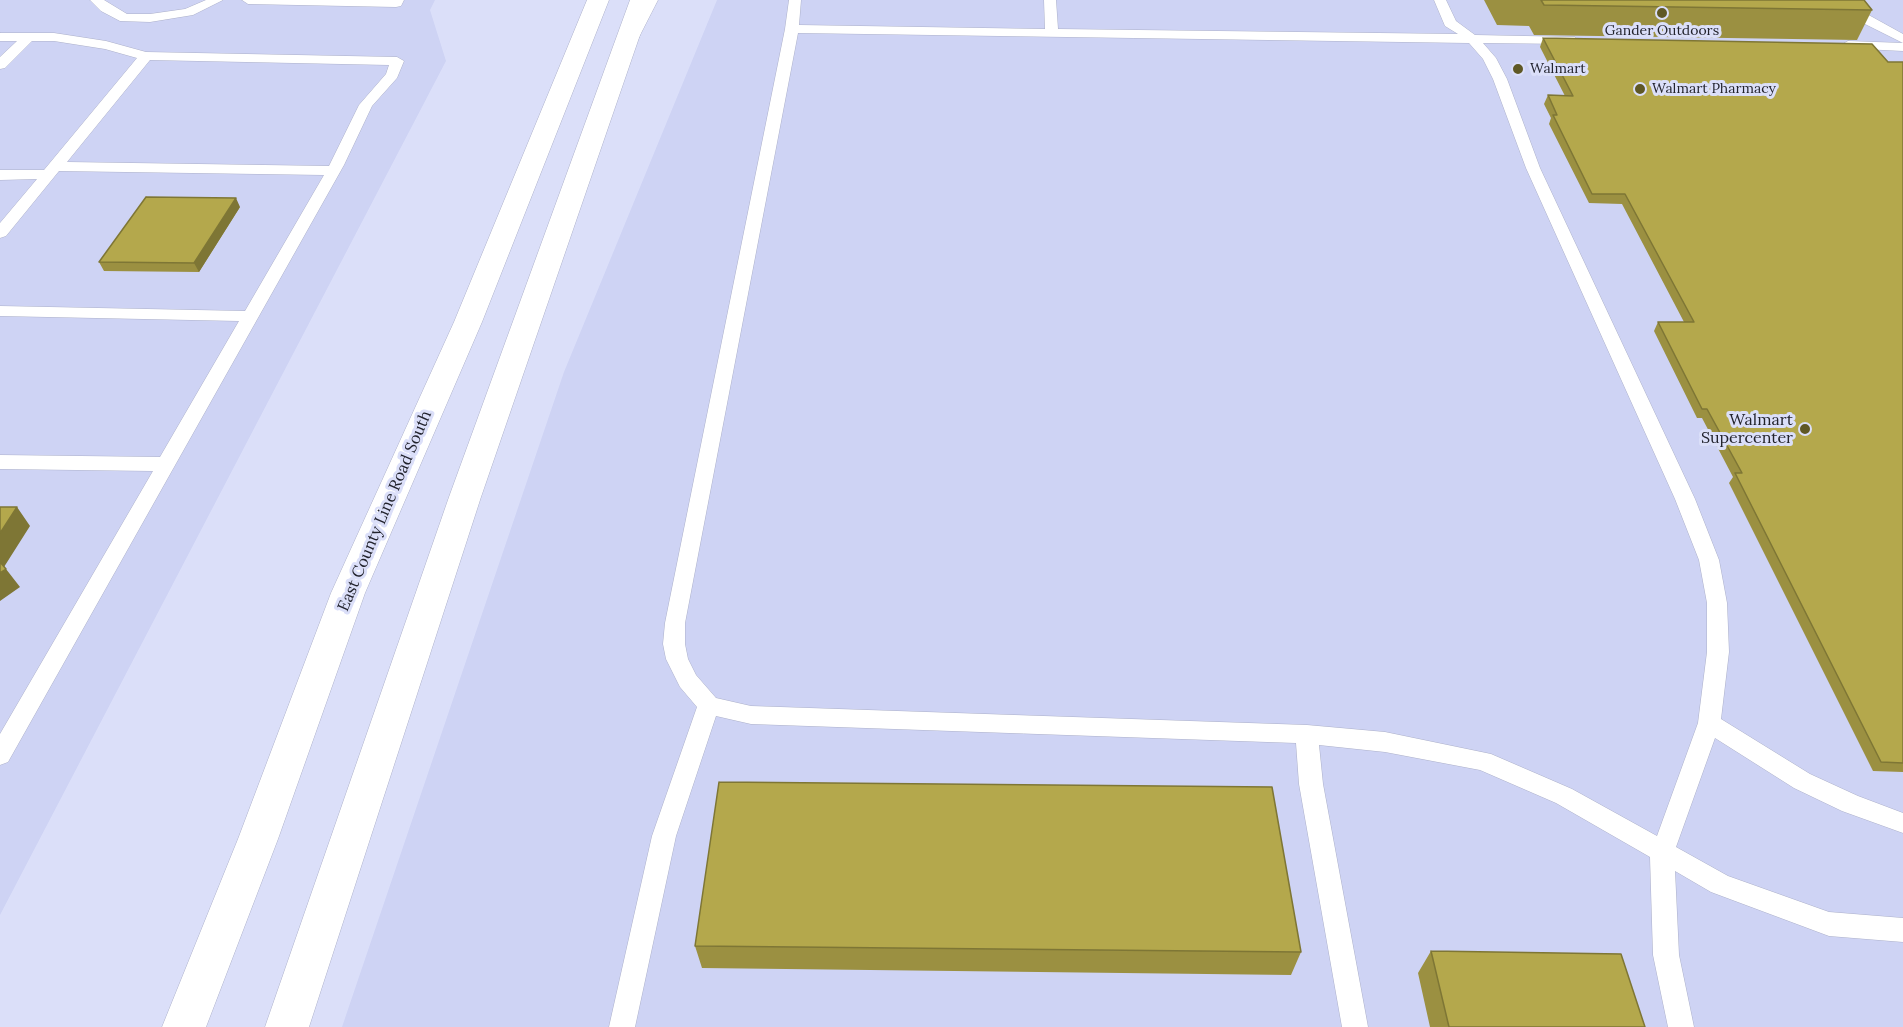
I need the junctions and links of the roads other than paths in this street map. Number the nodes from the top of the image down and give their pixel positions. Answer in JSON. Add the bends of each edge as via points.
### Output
{"nodes":[{"id":1,"x":96,"y":0,"type":"edge"},
{"id":2,"x":217,"y":0,"type":"edge"},
{"id":3,"x":248,"y":0,"type":"edge"},
{"id":4,"x":398,"y":0,"type":"edge"},
{"id":5,"x":598,"y":0,"type":"edge"},
{"id":6,"x":641,"y":0,"type":"edge"},
{"id":7,"x":647,"y":0,"type":"edge"},
{"id":8,"x":795,"y":0,"type":"edge"},
{"id":9,"x":1050,"y":0,"type":"edge"},
{"id":10,"x":1440,"y":0,"type":"edge"},
{"id":11,"x":1845,"y":0,"type":"edge"},
{"id":12,"x":792,"y":29,"type":"junction"},
{"id":13,"x":1052,"y":33,"type":"junction"},
{"id":14,"x":0,"y":37,"type":"edge"},
{"id":15,"x":28,"y":37,"type":"junction"},
{"id":16,"x":627,"y":38,"type":"junction"},
{"id":17,"x":1903,"y":39,"type":"edge"},
{"id":18,"x":1474,"y":40,"type":"junction"},
{"id":19,"x":1578,"y":41,"type":"edge"},
{"id":20,"x":1838,"y":45,"type":"edge"},
{"id":21,"x":1903,"y":47,"type":"edge"},
{"id":22,"x":146,"y":56,"type":"junction"},
{"id":23,"x":0,"y":65,"type":"edge"},
{"id":24,"x":52,"y":170,"type":"junction"},
{"id":25,"x":333,"y":171,"type":"junction"},
{"id":26,"x":0,"y":175,"type":"edge"},
{"id":27,"x":0,"y":233,"type":"edge"},
{"id":28,"x":0,"y":311,"type":"edge"},
{"id":29,"x":250,"y":316,"type":"junction"},
{"id":30,"x":0,"y":462,"type":"edge"},
{"id":31,"x":165,"y":464,"type":"junction"},
{"id":32,"x":709,"y":705,"type":"junction"},
{"id":33,"x":1709,"y":723,"type":"junction"},
{"id":34,"x":1307,"y":734,"type":"junction"},
{"id":35,"x":0,"y":755,"type":"edge"},
{"id":36,"x":1903,"y":823,"type":"edge"},
{"id":37,"x":1662,"y":852,"type":"junction"},
{"id":38,"x":1903,"y":930,"type":"edge"},
{"id":39,"x":184,"y":1027,"type":"edge"},
{"id":40,"x":287,"y":1027,"type":"edge"},
{"id":41,"x":622,"y":1027,"type":"edge"},
{"id":42,"x":1355,"y":1027,"type":"edge"},
{"id":43,"x":1681,"y":1027,"type":"edge"}],
"edges":[{"from":1,"to":2,"type":"lane","via":[[125,18],[188,12]]},
{"from":3,"to":4,"type":"lane"},
{"from":5,"to":39,"type":"main road","name":"East County Line Road South","via":[[468,322],[348,593]]},
{"from":6,"to":16,"type":"main road"},
{"from":7,"to":16,"type":"main road"},
{"from":8,"to":12,"type":"lane"},
{"from":9,"to":13,"type":"lane"},
{"from":10,"to":18,"type":"lane","via":[[1450,23]]},
{"from":11,"to":17,"type":"lane","via":[[1860,16]]},
{"from":12,"to":13,"type":"lane"},
{"from":12,"to":32,"type":"lane","via":[[675,623],[677,659],[688,681]]},
{"from":13,"to":18,"type":"lane"},
{"from":14,"to":15,"type":"lane"},
{"from":15,"to":22,"type":"lane","via":[[106,45]]},
{"from":15,"to":23,"type":"lane"},
{"from":16,"to":40,"type":"main road","via":[[465,497]]},
{"from":18,"to":19,"type":"lane"},
{"from":18,"to":33,"type":"lane","via":[[1500,79],[1533,168],[1709,560],[1717,603],[1718,652]]},
{"from":20,"to":21,"type":"lane"},
{"from":22,"to":24,"type":"lane"},
{"from":22,"to":25,"type":"lane","via":[[397,61],[392,75],[366,105]]},
{"from":24,"to":25,"type":"lane"},
{"from":24,"to":26,"type":"lane"},
{"from":24,"to":27,"type":"lane"},
{"from":25,"to":29,"type":"lane"},
{"from":28,"to":29,"type":"lane"},
{"from":29,"to":31,"type":"lane"},
{"from":30,"to":31,"type":"lane"},
{"from":31,"to":35,"type":"lane"},
{"from":32,"to":34,"type":"lane","via":[[751,715]]},
{"from":32,"to":41,"type":"lane","via":[[664,836]]},
{"from":33,"to":36,"type":"lane","via":[[1802,781]]},
{"from":33,"to":37,"type":"lane"},
{"from":34,"to":37,"type":"lane","via":[[1385,742],[1482,761],[1564,796]]},
{"from":34,"to":42,"type":"lane","via":[[1311,784]]},
{"from":37,"to":38,"type":"lane","via":[[1720,885],[1829,924]]},
{"from":37,"to":43,"type":"lane","via":[[1666,955]]}]}
